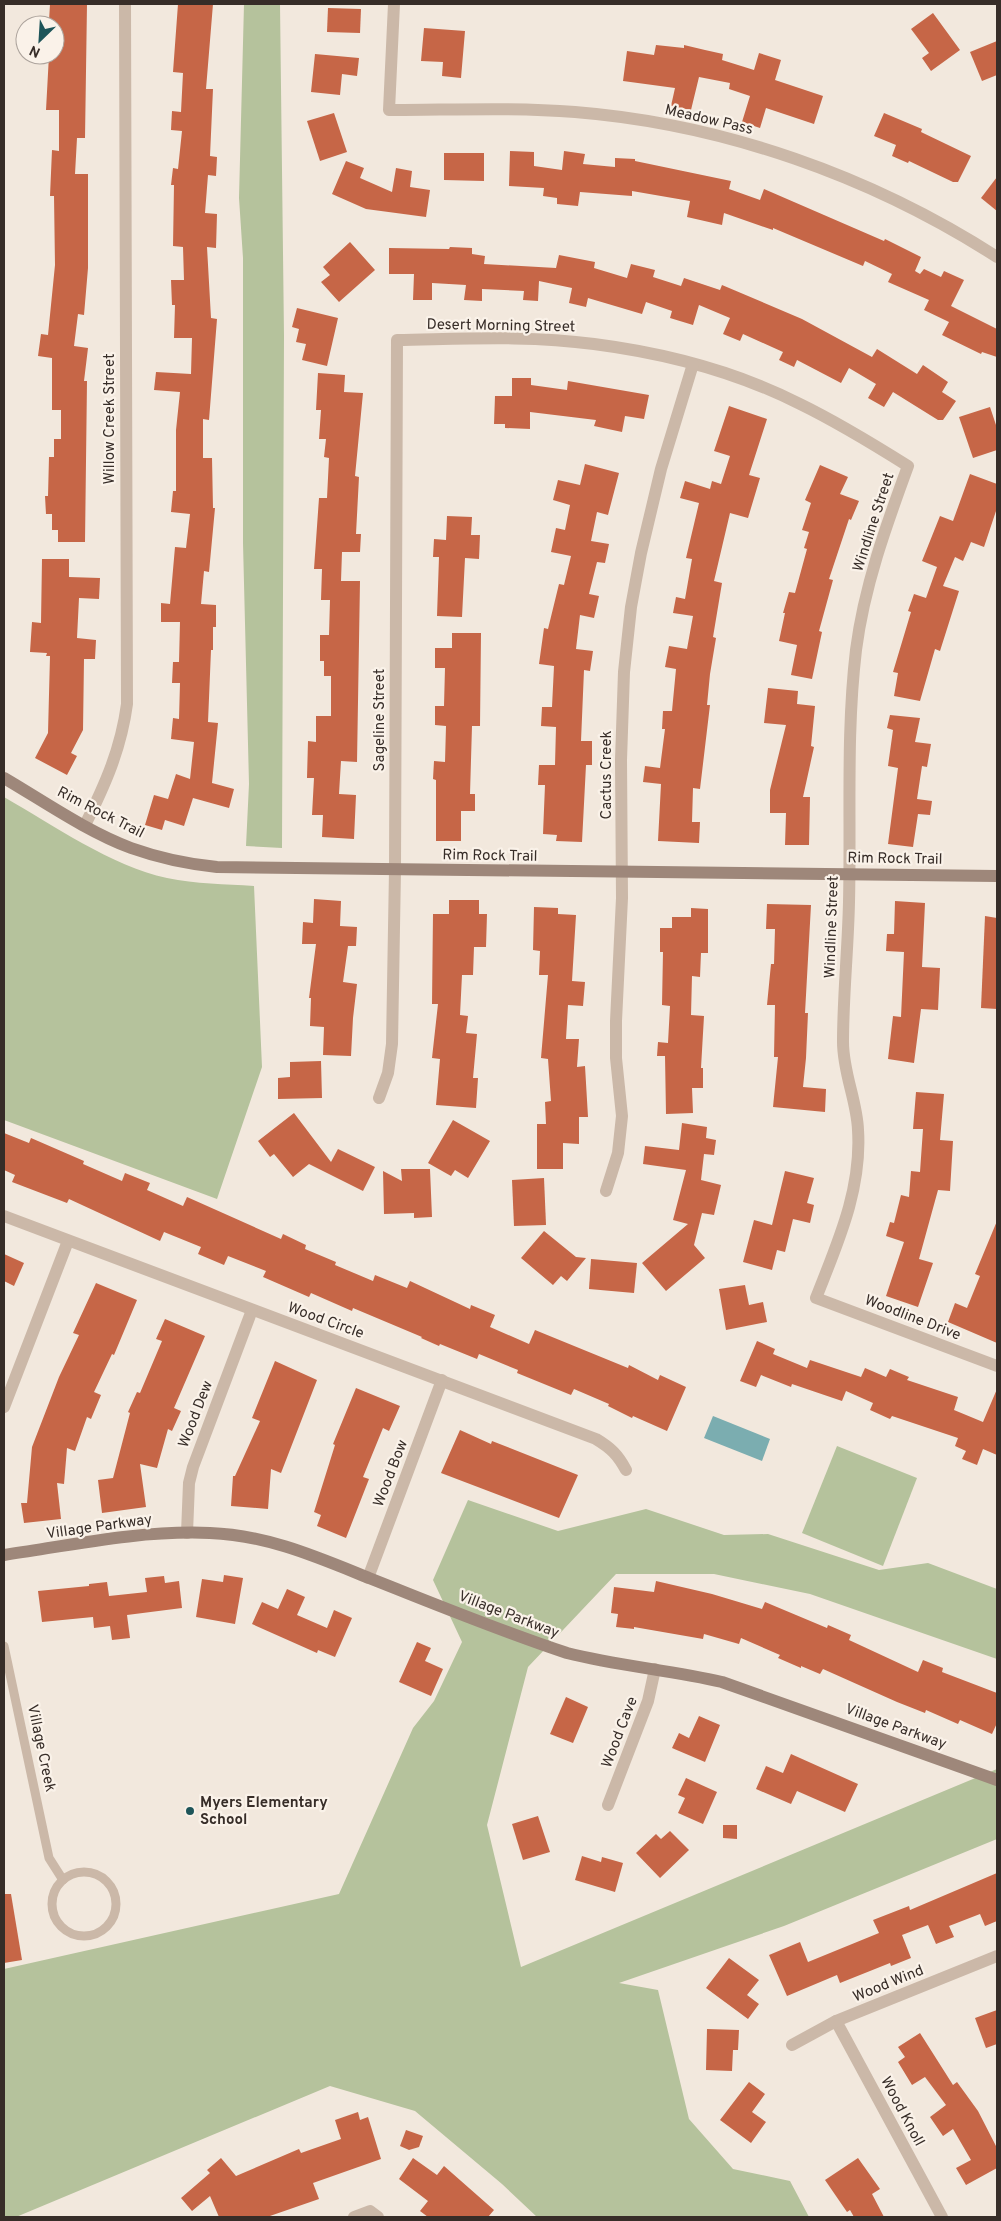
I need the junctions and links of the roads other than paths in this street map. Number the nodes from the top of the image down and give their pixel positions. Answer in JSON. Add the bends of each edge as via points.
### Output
{"nodes":[{"id":1,"x":126,"y":4,"type":"edge"},
{"id":2,"x":394,"y":4,"type":"edge"},
{"id":3,"x":997,"y":257,"type":"edge"},
{"id":4,"x":397,"y":340,"type":"joint"},
{"id":5,"x":693,"y":364,"type":"junction"},
{"id":6,"x":908,"y":466,"type":"joint"},
{"id":7,"x":4,"y":778,"type":"edge"},
{"id":8,"x":85,"y":825,"type":"junction"},
{"id":9,"x":395,"y":870,"type":"junction"},
{"id":10,"x":622,"y":872,"type":"junction"},
{"id":11,"x":849,"y":874,"type":"junction"},
{"id":12,"x":997,"y":876,"type":"edge"},
{"id":13,"x":379,"y":1098,"type":"dead end"},
{"id":14,"x":606,"y":1191,"type":"dead end"},
{"id":15,"x":4,"y":1216,"type":"edge"},
{"id":16,"x":68,"y":1241,"type":"junction"},
{"id":17,"x":816,"y":1298,"type":"joint"},
{"id":18,"x":252,"y":1310,"type":"junction"},
{"id":19,"x":997,"y":1366,"type":"edge"},
{"id":20,"x":442,"y":1380,"type":"junction"},
{"id":21,"x":4,"y":1407,"type":"edge"},
{"id":22,"x":626,"y":1470,"type":"dead end"},
{"id":23,"x":187,"y":1533,"type":"junction"},
{"id":24,"x":4,"y":1556,"type":"edge"},
{"id":25,"x":368,"y":1578,"type":"junction"},
{"id":26,"x":4,"y":1646,"type":"edge"},
{"id":27,"x":654,"y":1669,"type":"junction"},
{"id":28,"x":997,"y":1780,"type":"edge"},
{"id":29,"x":608,"y":1805,"type":"dead end"},
{"id":30,"x":62,"y":1880,"type":"junction"},
{"id":31,"x":997,"y":1956,"type":"edge"},
{"id":32,"x":836,"y":2021,"type":"junction"},
{"id":33,"x":792,"y":2044,"type":"dead end"},
{"id":34,"x":374,"y":2214,"type":"edge"},
{"id":35,"x":354,"y":2217,"type":"edge"},
{"id":36,"x":942,"y":2217,"type":"edge"}],
"edges":[{"from":1,"to":8,"type":"street","name":"Willow Creek Street","via":[[126,704],[112,769]]},
{"from":2,"to":3,"type":"street","name":"Meadow Pass","via":[[389,110],[574,112],[684,128],[796,159],[896,199]]},
{"from":4,"to":5,"type":"street","name":"Desert Morning Street","via":[[576,342]]},
{"from":4,"to":9,"type":"street","name":"Sageline Street"},
{"from":5,"to":6,"type":"street","name":"Desert Morning Street","via":[[737,377],[799,403]]},
{"from":5,"to":10,"type":"street","name":"Cactus Creek","via":[[661,469],[631,607],[621,750]]},
{"from":6,"to":11,"type":"street","name":"Windline Street","via":[[875,565],[856,650],[850,720]]},
{"from":7,"to":8,"type":"street","name":"Rim Rock Trail"},
{"from":8,"to":9,"type":"street","name":"Rim Rock Trail","via":[[140,851],[199,865],[252,869]]},
{"from":9,"to":10,"type":"street","name":"Rim Rock Trail"},
{"from":9,"to":13,"type":"street","name":"Sageline Street","via":[[392,1044],[388,1073]]},
{"from":10,"to":11,"type":"street","name":"Rim Rock Trail"},
{"from":10,"to":14,"type":"street","name":"Cactus Creek","via":[[616,1021],[621,1126],[618,1153]]},
{"from":11,"to":12,"type":"street","name":"Rim Rock Trail"},
{"from":11,"to":17,"type":"street","name":"Windline Street","via":[[843,1044],[858,1129],[858,1158],[849,1213]]},
{"from":15,"to":16,"type":"street","name":"Wood Circle"},
{"from":16,"to":18,"type":"street","name":"Wood Circle"},
{"from":16,"to":21,"type":"street"},
{"from":17,"to":19,"type":"street","name":"Woodline Drive"},
{"from":18,"to":20,"type":"street","name":"Wood Circle"},
{"from":18,"to":23,"type":"street","name":"Wood Dew","via":[[193,1467]]},
{"from":20,"to":22,"type":"street","name":"Wood Circle","via":[[596,1439],[611,1448]]},
{"from":20,"to":25,"type":"street","name":"Wood Bow"},
{"from":23,"to":24,"type":"street","name":"Village Parkway","via":[[139,1535]]},
{"from":23,"to":25,"type":"street","name":"Village Parkway","via":[[243,1536],[274,1543]]},
{"from":25,"to":27,"type":"street","name":"Village Parkway","via":[[567,1653],[600,1662]]},
{"from":26,"to":30,"type":"lane","name":"Village Creek","via":[[49,1858]]},
{"from":27,"to":28,"type":"street","name":"Village Parkway","via":[[722,1682]]},
{"from":27,"to":29,"type":"street","name":"Wood Cave","via":[[648,1701]]},
{"from":30,"to":30,"type":"lane","via":[[52,1908],[61,1926],[69,1933],[84,1936],[99,1933],[108,1926],[116,1907],[116,1896],[107,1882],[94,1873],[82,1872]]},
{"from":31,"to":32,"type":"street","name":"Wood Wind"},
{"from":32,"to":33,"type":"street","name":"Wood Wind"},
{"from":32,"to":36,"type":"street","name":"Wood Knoll"},
{"from":34,"to":35,"type":"street"}]}
